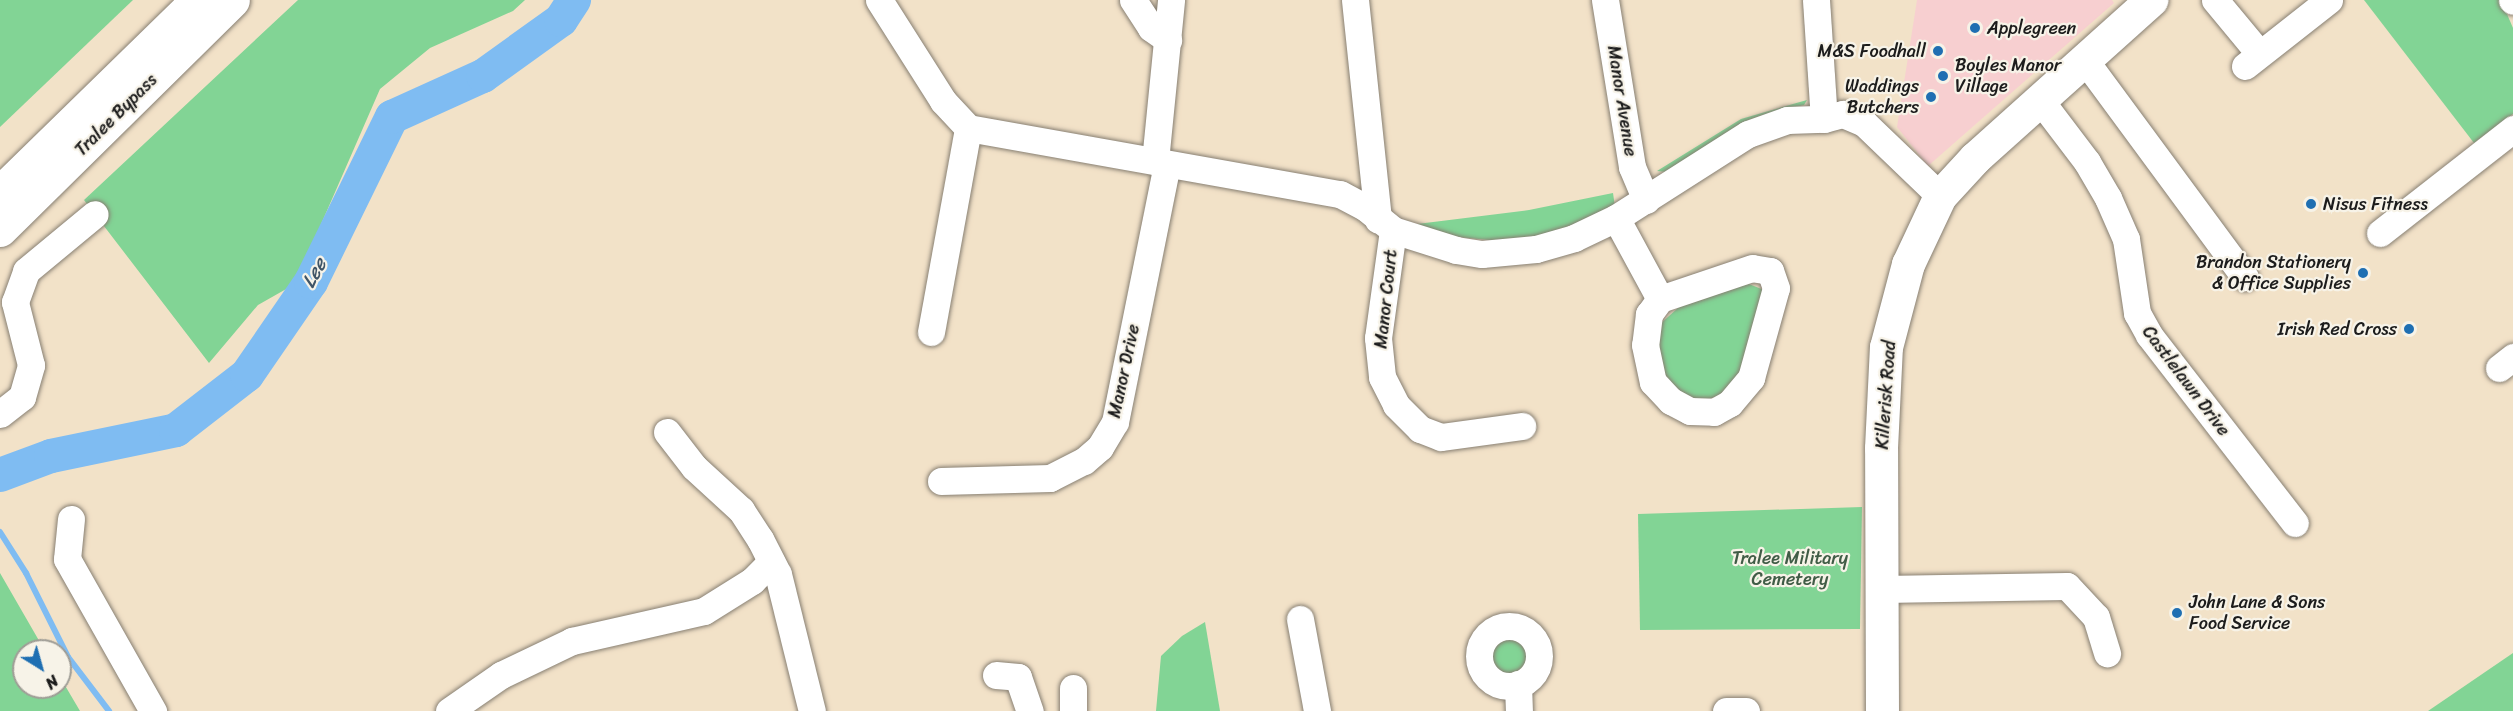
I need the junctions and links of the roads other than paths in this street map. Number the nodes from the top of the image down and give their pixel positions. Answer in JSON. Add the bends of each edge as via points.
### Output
{"nodes":[{"id":1,"x":197,"y":0,"type":"edge"},
{"id":2,"x":233,"y":0,"type":"edge"},
{"id":3,"x":879,"y":0,"type":"edge"},
{"id":4,"x":1133,"y":0,"type":"edge"},
{"id":5,"x":1171,"y":0,"type":"edge"},
{"id":6,"x":1355,"y":0,"type":"edge"},
{"id":7,"x":1605,"y":0,"type":"edge"},
{"id":8,"x":1816,"y":0,"type":"edge"},
{"id":9,"x":2151,"y":0,"type":"edge"},
{"id":10,"x":2215,"y":0,"type":"edge"},
{"id":11,"x":2330,"y":0,"type":"edge"},
{"id":12,"x":1168,"y":40,"type":"junction"},
{"id":13,"x":2084,"y":59,"type":"junction"},
{"id":14,"x":2040,"y":100,"type":"junction"},
{"id":15,"x":1824,"y":119,"type":"junction"},
{"id":16,"x":968,"y":129,"type":"junction"},
{"id":17,"x":2513,"y":129,"type":"edge"},
{"id":18,"x":1161,"y":162,"type":"junction"},
{"id":19,"x":0,"y":192,"type":"edge"},
{"id":20,"x":1940,"y":196,"type":"junction"},
{"id":21,"x":1646,"y":200,"type":"junction"},
{"id":22,"x":94,"y":214,"type":"dead end"},
{"id":23,"x":1616,"y":218,"type":"junction"},
{"id":24,"x":1386,"y":225,"type":"junction"},
{"id":25,"x":0,"y":230,"type":"edge"},
{"id":26,"x":2380,"y":233,"type":"dead end"},
{"id":27,"x":2245,"y":277,"type":"dead end"},
{"id":28,"x":1660,"y":299,"type":"junction"},
{"id":29,"x":931,"y":332,"type":"dead end"},
{"id":30,"x":0,"y":414,"type":"edge"},
{"id":31,"x":1522,"y":426,"type":"dead end"},
{"id":32,"x":667,"y":432,"type":"dead end"},
{"id":33,"x":941,"y":481,"type":"dead end"},
{"id":34,"x":71,"y":519,"type":"dead end"},
{"id":35,"x":2295,"y":523,"type":"dead end"},
{"id":36,"x":771,"y":562,"type":"junction"},
{"id":37,"x":1882,"y":589,"type":"junction"},
{"id":38,"x":1300,"y":619,"type":"dead end"},
{"id":39,"x":2108,"y":653,"type":"dead end"},
{"id":40,"x":996,"y":675,"type":"dead end"},
{"id":41,"x":1518,"y":684,"type":"dead end"},
{"id":42,"x":153,"y":711,"type":"edge"},
{"id":43,"x":449,"y":711,"type":"edge"},
{"id":44,"x":812,"y":711,"type":"edge"},
{"id":45,"x":1030,"y":711,"type":"edge"},
{"id":46,"x":1317,"y":711,"type":"edge"},
{"id":47,"x":1519,"y":711,"type":"edge"},
{"id":48,"x":1726,"y":711,"type":"edge"},
{"id":49,"x":1746,"y":711,"type":"edge"},
{"id":50,"x":1882,"y":711,"type":"edge"}],
"edges":[{"from":1,"to":19,"type":"main road","name":"Tralee Bypass"},
{"from":2,"to":25,"type":"main road","name":"Tralee Bypass"},
{"from":3,"to":16,"type":"street","via":[[943,101]]},
{"from":4,"to":12,"type":"street","via":[[1151,28]]},
{"from":5,"to":12,"type":"street","name":"Manor Drive"},
{"from":6,"to":24,"type":"street","name":"Manor Court"},
{"from":7,"to":21,"type":"street","name":"Manor Avenue","via":[[1632,167]]},
{"from":8,"to":15,"type":"street"},
{"from":9,"to":13,"type":"main road","name":"Killerisk Road"},
{"from":10,"to":11,"type":"street","via":[[2252,59]]},
{"from":12,"to":18,"type":"street","name":"Manor Drive"},
{"from":13,"to":14,"type":"main road","name":"Killerisk Road"},
{"from":13,"to":27,"type":"street"},
{"from":14,"to":20,"type":"main road","name":"Killerisk Road"},
{"from":14,"to":35,"type":"street","name":"Castlelawn Drive","via":[[2087,162],[2108,198],[2126,239],[2137,313],[2149,335]]},
{"from":15,"to":20,"type":"street","via":[[1843,114],[1864,123],[1892,147],[1921,182]]},
{"from":15,"to":21,"type":"street","via":[[1787,120],[1748,134]]},
{"from":16,"to":18,"type":"street"},
{"from":16,"to":29,"type":"street"},
{"from":17,"to":26,"type":"street"},
{"from":18,"to":24,"type":"street","via":[[1340,194]]},
{"from":18,"to":33,"type":"street","name":"Manor Drive","via":[[1115,422],[1100,447],[1084,461],[1050,478]]},
{"from":20,"to":37,"type":"main road","name":"Killerisk Road","via":[[1908,264],[1886,347],[1881,448]]},
{"from":21,"to":23,"type":"street"},
{"from":22,"to":30,"type":"street","via":[[26,271],[15,302],[31,365],[22,397]]},
{"from":23,"to":24,"type":"street","via":[[1574,238],[1536,249],[1482,254]]},
{"from":23,"to":28,"type":"street"},
{"from":24,"to":31,"type":"street","name":"Manor Court","via":[[1378,338],[1382,377],[1396,405],[1420,429],[1441,437]]},
{"from":28,"to":28,"type":"street","via":[[1649,314],[1645,345],[1653,382],[1671,401],[1690,411],[1714,412],[1730,403],[1751,378],[1776,288],[1770,271],[1752,268]]},
{"from":32,"to":36,"type":"street","via":[[694,467],[741,510]]},
{"from":34,"to":42,"type":"street","via":[[67,559]]},
{"from":36,"to":43,"type":"street","via":[[752,581],[704,611],[572,641],[501,675]]},
{"from":36,"to":44,"type":"street"},
{"from":37,"to":39,"type":"street","via":[[2067,586],[2096,617]]},
{"from":37,"to":50,"type":"main road","name":"Killerisk Road"},
{"from":38,"to":46,"type":"street"},
{"from":40,"to":45,"type":"street","via":[[1018,677]]},
{"from":41,"to":47,"type":"street"},
{"from":48,"to":49,"type":"street"}]}
